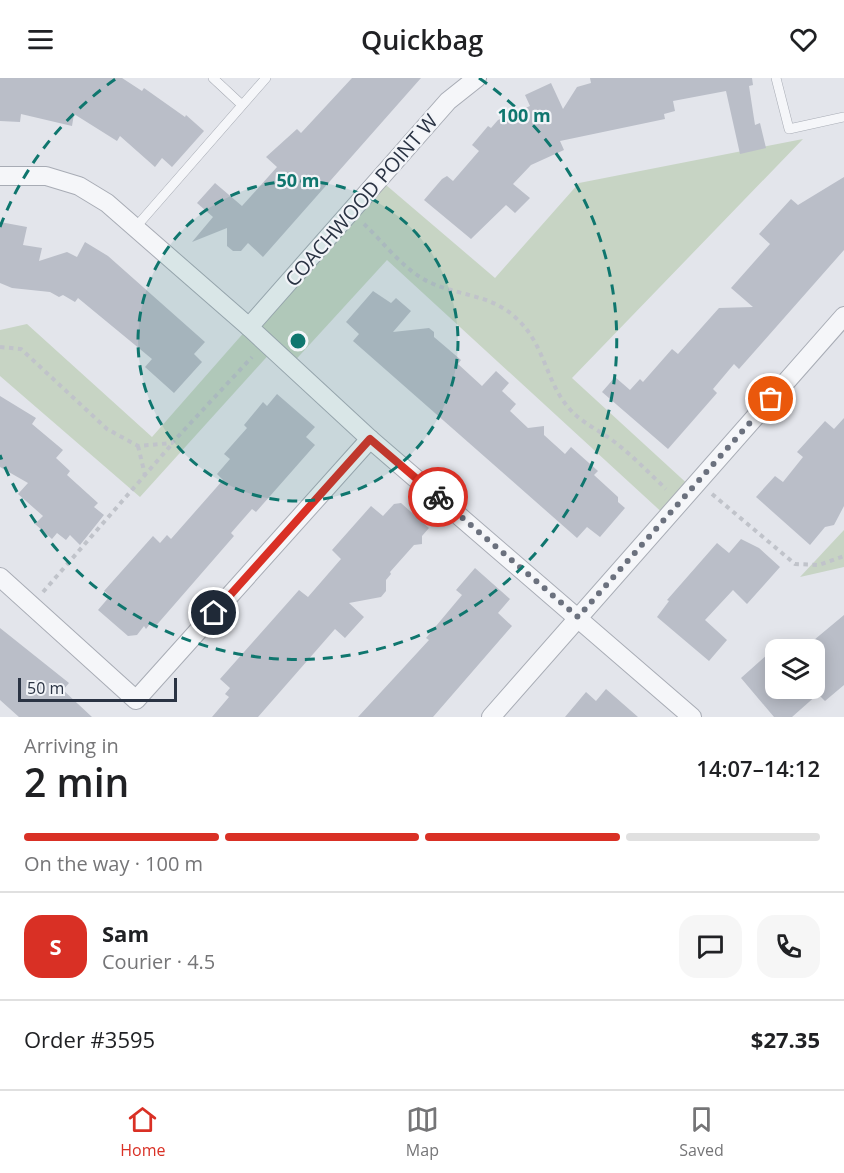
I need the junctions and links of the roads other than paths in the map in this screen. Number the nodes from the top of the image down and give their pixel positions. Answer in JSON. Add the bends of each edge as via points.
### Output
{"nodes":[{"id":1,"x":213,"y":78,"type":"edge"},
{"id":2,"x":266,"y":78,"type":"edge"},
{"id":3,"x":477,"y":78,"type":"edge"},
{"id":4,"x":777,"y":78,"type":"edge"},
{"id":5,"x":242,"y":105,"type":"junction"},
{"id":6,"x":844,"y":117,"type":"edge"},
{"id":7,"x":0,"y":176,"type":"edge"},
{"id":8,"x":135,"y":228,"type":"junction"},
{"id":9,"x":844,"y":316,"type":"edge"},
{"id":10,"x":249,"y":327,"type":"junction"},
{"id":11,"x":370,"y":439,"type":"junction"},
{"id":12,"x":0,"y":577,"type":"edge"},
{"id":13,"x":578,"y":617,"type":"junction"},
{"id":14,"x":491,"y":717,"type":"edge"},
{"id":15,"x":692,"y":717,"type":"edge"}],
"edges":[{"from":1,"to":5,"type":"lane"},
{"from":2,"to":5,"type":"lane"},
{"from":3,"to":10,"type":"street","name":"COACHWOOD POINT W","via":[[448,101]]},
{"from":4,"to":6,"type":"lane","via":[[789,129]]},
{"from":5,"to":8,"type":"lane"},
{"from":7,"to":8,"type":"street","via":[[46,176],[79,186],[107,203]]},
{"from":8,"to":10,"type":"street"},
{"from":9,"to":13,"type":"street"},
{"from":10,"to":11,"type":"street"},
{"from":11,"to":12,"type":"street","via":[[135,700]]},
{"from":11,"to":13,"type":"street"},
{"from":13,"to":14,"type":"street"},
{"from":13,"to":15,"type":"street"}]}
